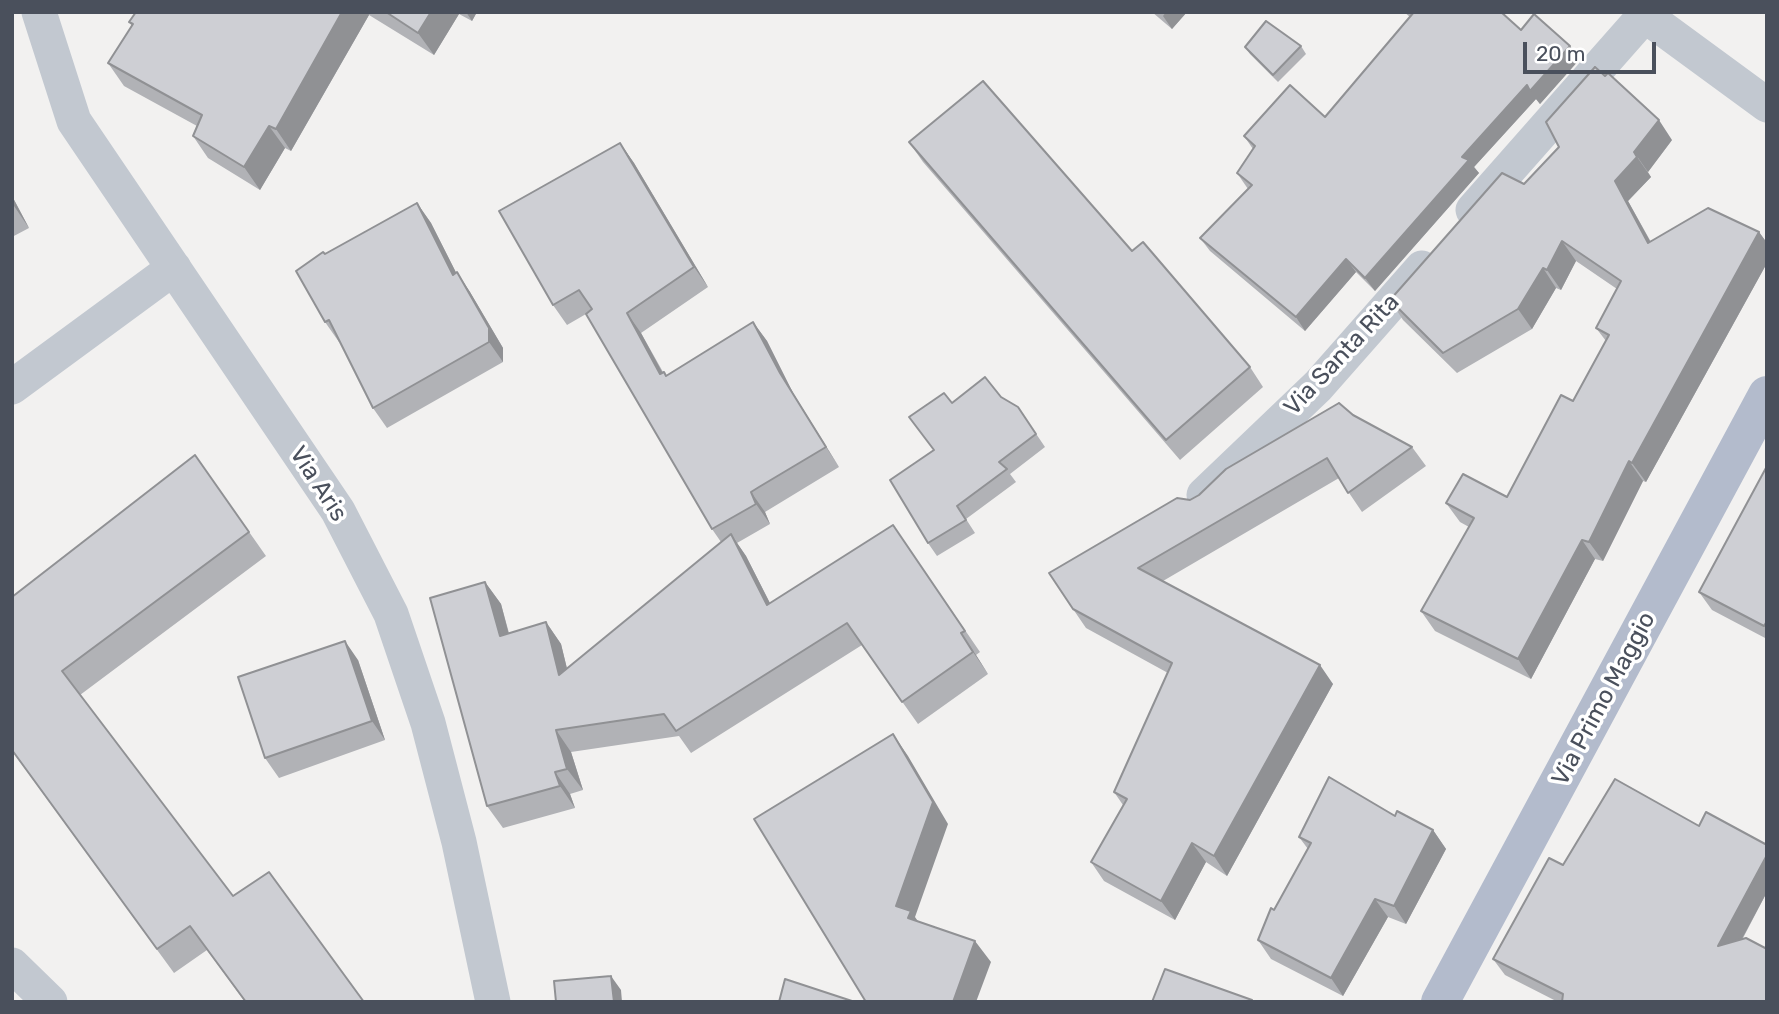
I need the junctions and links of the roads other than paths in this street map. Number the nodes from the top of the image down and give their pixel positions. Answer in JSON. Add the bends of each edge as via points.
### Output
{"nodes":[{"id":1,"x":39,"y":12,"type":"edge"},
{"id":2,"x":1642,"y":14,"type":"edge"},
{"id":3,"x":1767,"y":105,"type":"edge"},
{"id":4,"x":174,"y":268,"type":"junction"},
{"id":5,"x":12,"y":387,"type":"edge"},
{"id":6,"x":1767,"y":395,"type":"edge"},
{"id":7,"x":1199,"y":499,"type":"edge"},
{"id":8,"x":12,"y":965,"type":"edge"},
{"id":9,"x":50,"y":1002,"type":"edge"},
{"id":10,"x":494,"y":1002,"type":"edge"},
{"id":11,"x":1440,"y":1002,"type":"edge"}],
"edges":[{"from":1,"to":4,"type":"street","name":"Via Aris","via":[[74,121]]},
{"from":2,"to":3,"type":"street"},
{"from":2,"to":7,"type":"street","name":"Via Santa Rita","via":[[1318,386]]},
{"from":4,"to":5,"type":"street"},
{"from":4,"to":10,"type":"street","name":"Via Aris","via":[[338,511],[391,614],[428,723]]},
{"from":6,"to":11,"type":"main road","name":"Via Primo Maggio"},
{"from":8,"to":9,"type":"street"}]}
